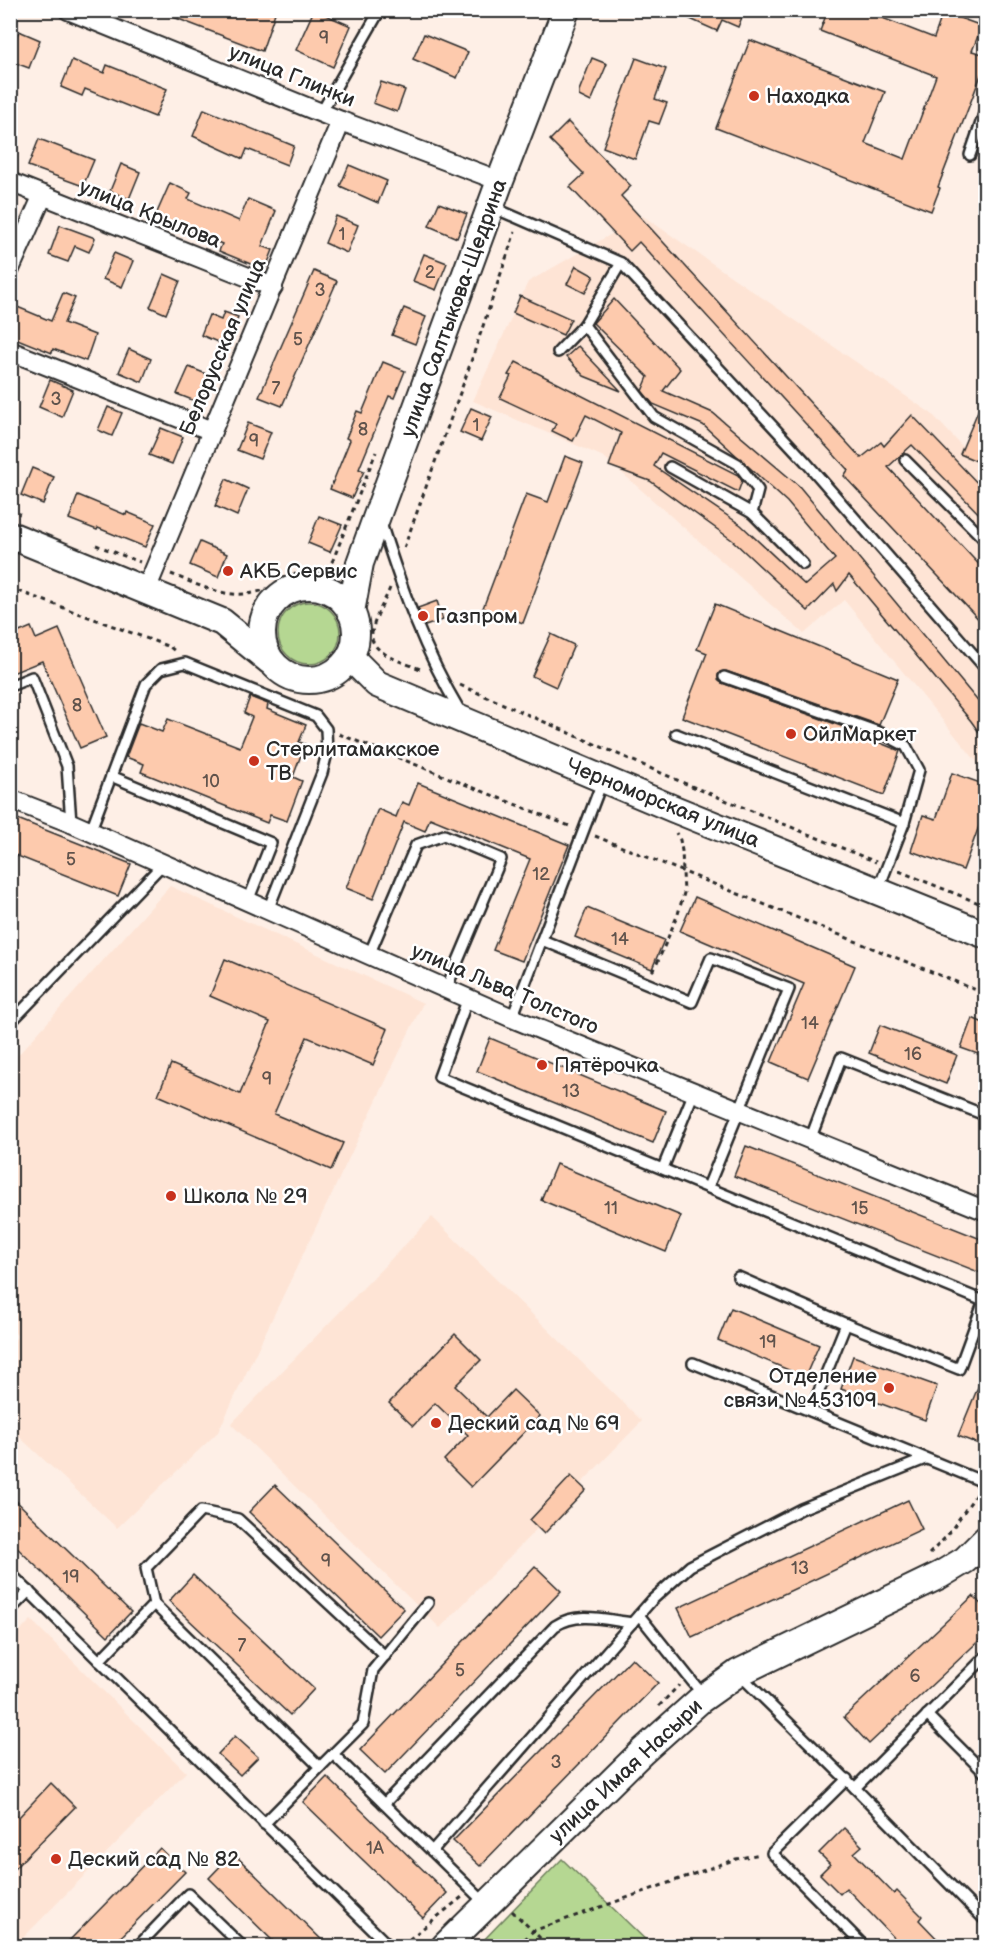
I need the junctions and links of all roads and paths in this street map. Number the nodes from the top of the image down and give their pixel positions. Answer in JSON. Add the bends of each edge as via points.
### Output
{"nodes":[{"id":1,"x":68,"y":10,"type":"edge"},
{"id":2,"x":380,"y":10,"type":"edge"},
{"id":3,"x":566,"y":10,"type":"edge"},
{"id":4,"x":986,"y":108,"type":"edge"},
{"id":5,"x":321,"y":112,"type":"junction"},
{"id":6,"x":342,"y":121,"type":"junction"},
{"id":7,"x":970,"y":155,"type":"dead end"},
{"id":8,"x":500,"y":181,"type":"junction"},
{"id":9,"x":10,"y":182,"type":"edge"},
{"id":10,"x":43,"y":195,"type":"junction"},
{"id":11,"x":492,"y":207,"type":"junction"},
{"id":12,"x":520,"y":219,"type":"junction"},
{"id":13,"x":621,"y":263,"type":"junction"},
{"id":14,"x":10,"y":269,"type":"edge"},
{"id":15,"x":273,"y":287,"type":"junction"},
{"id":16,"x":584,"y":325,"type":"junction"},
{"id":17,"x":10,"y":351,"type":"edge"},
{"id":18,"x":558,"y":352,"type":"dead end"},
{"id":19,"x":212,"y":431,"type":"junction"},
{"id":20,"x":376,"y":450,"type":"dead end"},
{"id":21,"x":905,"y":460,"type":"dead end"},
{"id":22,"x":670,"y":467,"type":"dead end"},
{"id":23,"x":10,"y":510,"type":"edge"},
{"id":24,"x":378,"y":513,"type":"junction"},
{"id":25,"x":752,"y":513,"type":"junction"},
{"id":26,"x":16,"y":525,"type":"edge"},
{"id":27,"x":986,"y":541,"type":"edge"},
{"id":28,"x":93,"y":544,"type":"dead end"},
{"id":29,"x":360,"y":563,"type":"junction"},
{"id":30,"x":803,"y":564,"type":"dead end"},
{"id":31,"x":396,"y":570,"type":"junction"},
{"id":32,"x":151,"y":579,"type":"junction"},
{"id":33,"x":321,"y":587,"type":"junction"},
{"id":34,"x":10,"y":588,"type":"edge"},
{"id":35,"x":270,"y":605,"type":"junction"},
{"id":36,"x":351,"y":612,"type":"junction"},
{"id":37,"x":222,"y":622,"type":"junction"},
{"id":38,"x":350,"y":657,"type":"junction"},
{"id":39,"x":271,"y":661,"type":"junction"},
{"id":40,"x":185,"y":663,"type":"junction"},
{"id":41,"x":986,"y":669,"type":"edge"},
{"id":42,"x":439,"y":676,"type":"junction"},
{"id":43,"x":724,"y":677,"type":"dead end"},
{"id":44,"x":311,"y":681,"type":"junction"},
{"id":45,"x":377,"y":684,"type":"junction"},
{"id":46,"x":10,"y":686,"type":"edge"},
{"id":47,"x":466,"y":721,"type":"junction"},
{"id":48,"x":326,"y":729,"type":"junction"},
{"id":49,"x":676,"y":734,"type":"dead end"},
{"id":50,"x":111,"y":776,"type":"junction"},
{"id":51,"x":603,"y":779,"type":"junction"},
{"id":52,"x":10,"y":799,"type":"edge"},
{"id":53,"x":71,"y":823,"type":"junction"},
{"id":54,"x":903,"y":823,"type":"junction"},
{"id":55,"x":671,"y":828,"type":"dead end"},
{"id":56,"x":583,"y":831,"type":"junction"},
{"id":57,"x":90,"y":832,"type":"junction"},
{"id":58,"x":163,"y":864,"type":"junction"},
{"id":59,"x":887,"y":866,"type":"junction"},
{"id":60,"x":683,"y":872,"type":"junction"},
{"id":61,"x":878,"y":890,"type":"junction"},
{"id":62,"x":248,"y":901,"type":"junction"},
{"id":63,"x":986,"y":906,"type":"edge"},
{"id":64,"x":268,"y":910,"type":"junction"},
{"id":65,"x":986,"y":935,"type":"edge"},
{"id":66,"x":542,"y":940,"type":"junction"},
{"id":67,"x":369,"y":955,"type":"junction"},
{"id":68,"x":634,"y":978,"type":"junction"},
{"id":69,"x":446,"y":989,"type":"junction"},
{"id":70,"x":986,"y":994,"type":"edge"},
{"id":71,"x":468,"y":998,"type":"junction"},
{"id":72,"x":512,"y":1018,"type":"junction"},
{"id":73,"x":10,"y":1023,"type":"edge"},
{"id":74,"x":693,"y":1092,"type":"junction"},
{"id":75,"x":986,"y":1107,"type":"edge"},
{"id":76,"x":739,"y":1111,"type":"junction"},
{"id":77,"x":810,"y":1140,"type":"junction"},
{"id":78,"x":663,"y":1168,"type":"junction"},
{"id":79,"x":708,"y":1187,"type":"junction"},
{"id":80,"x":986,"y":1211,"type":"edge"},
{"id":81,"x":738,"y":1276,"type":"dead end"},
{"id":82,"x":985,"y":1301,"type":"edge"},
{"id":83,"x":846,"y":1324,"type":"junction"},
{"id":84,"x":693,"y":1363,"type":"dead end"},
{"id":85,"x":811,"y":1411,"type":"junction"},
{"id":86,"x":925,"y":1459,"type":"junction"},
{"id":87,"x":986,"y":1483,"type":"edge"},
{"id":88,"x":986,"y":1539,"type":"edge"},
{"id":89,"x":10,"y":1573,"type":"edge"},
{"id":90,"x":29,"y":1591,"type":"junction"},
{"id":91,"x":428,"y":1603,"type":"dead end"},
{"id":92,"x":154,"y":1604,"type":"junction"},
{"id":93,"x":10,"y":1610,"type":"edge"},
{"id":94,"x":639,"y":1615,"type":"junction"},
{"id":95,"x":632,"y":1623,"type":"junction"},
{"id":96,"x":385,"y":1656,"type":"junction"},
{"id":97,"x":986,"y":1656,"type":"edge"},
{"id":98,"x":99,"y":1661,"type":"junction"},
{"id":99,"x":738,"y":1673,"type":"junction"},
{"id":100,"x":705,"y":1697,"type":"junction"},
{"id":101,"x":927,"y":1715,"type":"junction"},
{"id":102,"x":333,"y":1754,"type":"junction"},
{"id":103,"x":320,"y":1767,"type":"junction"},
{"id":104,"x":986,"y":1774,"type":"edge"},
{"id":105,"x":847,"y":1779,"type":"junction"},
{"id":106,"x":855,"y":1788,"type":"junction"},
{"id":107,"x":384,"y":1804,"type":"junction"},
{"id":108,"x":264,"y":1824,"type":"junction"},
{"id":109,"x":432,"y":1851,"type":"junction"},
{"id":110,"x":772,"y":1853,"type":"junction"},
{"id":111,"x":496,"y":1905,"type":"junction"},
{"id":112,"x":986,"y":1921,"type":"edge"},
{"id":113,"x":532,"y":1931,"type":"junction"},
{"id":114,"x":138,"y":1947,"type":"edge"},
{"id":115,"x":242,"y":1947,"type":"edge"},
{"id":116,"x":388,"y":1947,"type":"edge"},
{"id":117,"x":445,"y":1947,"type":"edge"},
{"id":118,"x":518,"y":1947,"type":"edge"},
{"id":119,"x":548,"y":1947,"type":"edge"},
{"id":120,"x":864,"y":1947,"type":"edge"}],
"edges":[{"from":1,"to":5,"type":"street","name":"улица Глинки"},
{"from":2,"to":5,"type":"lane"},
{"from":3,"to":8,"type":"main road","name":"улица Салтыкова-Щедрина"},
{"from":4,"to":7,"type":"lane"},
{"from":5,"to":6,"type":"street","name":"улица Глинки"},
{"from":6,"to":8,"type":"street","name":"улица Глинки"},
{"from":6,"to":15,"type":"street","name":"Белорусская улица"},
{"from":8,"to":11,"type":"main road","name":"улица Салтыкова-Щедрина"},
{"from":9,"to":10,"type":"street","name":"улица Крылова"},
{"from":10,"to":14,"type":"street"},
{"from":10,"to":15,"type":"street","name":"улица Крылова"},
{"from":11,"to":12,"type":"lane"},
{"from":11,"to":24,"type":"main road","name":"улица Салтыкова-Щедрина"},
{"from":12,"to":13,"type":"lane"},
{"from":12,"to":31,"type":"path"},
{"from":13,"to":16,"type":"lane"},
{"from":13,"to":41,"type":"lane","via":[[805,461]]},
{"from":15,"to":19,"type":"street","name":"Белорусская улица"},
{"from":16,"to":18,"type":"lane"},
{"from":16,"to":25,"type":"lane","via":[[654,417],[738,464],[758,490]]},
{"from":17,"to":19,"type":"street"},
{"from":19,"to":32,"type":"street","name":"Белорусская улица"},
{"from":20,"to":32,"type":"path","via":[[333,560],[324,570],[260,591],[234,595]]},
{"from":21,"to":27,"type":"lane"},
{"from":22,"to":25,"type":"lane"},
{"from":23,"to":26,"type":"path"},
{"from":24,"to":29,"type":"main road","name":"улица Салтыкова-Щедрина"},
{"from":24,"to":31,"type":"lane"},
{"from":25,"to":30,"type":"lane"},
{"from":26,"to":32,"type":"main road"},
{"from":28,"to":32,"type":"path"},
{"from":29,"to":33,"type":"main road"},
{"from":29,"to":36,"type":"main road","name":"улица Салтыкова-Щедрина"},
{"from":31,"to":42,"type":"lane"},
{"from":31,"to":42,"type":"path","via":[[371,639],[389,656]]},
{"from":32,"to":37,"type":"main road"},
{"from":33,"to":35,"type":"main road","via":[[293,588]]},
{"from":33,"to":36,"type":"main road","via":[[344,601]]},
{"from":34,"to":40,"type":"path","via":[[170,647]]},
{"from":35,"to":37,"type":"main road"},
{"from":35,"to":39,"type":"main road","via":[[261,633],[263,648]]},
{"from":36,"to":38,"type":"main road","via":[[356,642]]},
{"from":37,"to":39,"type":"main road"},
{"from":38,"to":44,"type":"main road","via":[[327,677]]},
{"from":38,"to":45,"type":"main road","name":"Черноморская улица"},
{"from":39,"to":44,"type":"main road","via":[[282,672]]},
{"from":40,"to":48,"type":"lane","via":[[316,716]]},
{"from":40,"to":50,"type":"lane","via":[[161,669],[146,684]]},
{"from":42,"to":47,"type":"lane"},
{"from":42,"to":59,"type":"path"},
{"from":43,"to":54,"type":"lane","via":[[906,746],[919,770]]},
{"from":44,"to":45,"type":"main road"},
{"from":45,"to":47,"type":"main road","name":"Черноморская улица"},
{"from":46,"to":53,"type":"lane","via":[[32,677],[67,766]]},
{"from":47,"to":51,"type":"main road","name":"Черноморская улица"},
{"from":48,"to":56,"type":"path"},
{"from":48,"to":64,"type":"lane","via":[[327,753],[322,773]]},
{"from":49,"to":54,"type":"lane"},
{"from":50,"to":57,"type":"lane"},
{"from":50,"to":62,"type":"lane","via":[[271,843]]},
{"from":51,"to":56,"type":"lane"},
{"from":51,"to":61,"type":"main road","name":"Черноморская улица"},
{"from":52,"to":53,"type":"street","name":"улица Льва Толстого"},
{"from":53,"to":57,"type":"street","name":"улица Льва Толстого"},
{"from":54,"to":59,"type":"lane"},
{"from":55,"to":60,"type":"path","via":[[680,840]]},
{"from":56,"to":60,"type":"path"},
{"from":56,"to":66,"type":"lane"},
{"from":57,"to":58,"type":"street","name":"улица Льва Толстого"},
{"from":58,"to":62,"type":"street","name":"улица Льва Толстого"},
{"from":58,"to":73,"type":"lane"},
{"from":59,"to":61,"type":"lane"},
{"from":59,"to":63,"type":"path"},
{"from":60,"to":68,"type":"path","via":[[684,894],[655,968],[640,969]]},
{"from":60,"to":70,"type":"path"},
{"from":61,"to":65,"type":"main road","name":"Черноморская улица"},
{"from":62,"to":64,"type":"street","name":"улица Льва Толстого"},
{"from":64,"to":67,"type":"street","name":"улица Льва Толстого"},
{"from":66,"to":68,"type":"lane"},
{"from":66,"to":72,"type":"lane"},
{"from":67,"to":69,"type":"street","name":"улица Льва Толстого"},
{"from":67,"to":69,"type":"lane","via":[[416,845],[444,835],[501,859]]},
{"from":68,"to":76,"type":"lane","via":[[692,1002],[711,958],[789,989]]},
{"from":69,"to":71,"type":"street","name":"улица Льва Толстого"},
{"from":71,"to":72,"type":"street","name":"улица Льва Толстого"},
{"from":71,"to":78,"type":"lane","via":[[439,1077]]},
{"from":72,"to":74,"type":"street","name":"улица Льва Толстого"},
{"from":74,"to":76,"type":"street","name":"улица Льва Толстого"},
{"from":74,"to":78,"type":"lane"},
{"from":75,"to":77,"type":"lane","via":[[982,1114],[841,1058]]},
{"from":76,"to":77,"type":"street","name":"улица Льва Толстого"},
{"from":76,"to":79,"type":"lane"},
{"from":77,"to":80,"type":"street","name":"улица Льва Толстого"},
{"from":78,"to":79,"type":"lane"},
{"from":79,"to":82,"type":"lane"},
{"from":81,"to":83,"type":"lane"},
{"from":82,"to":83,"type":"lane","via":[[959,1369]]},
{"from":83,"to":85,"type":"lane"},
{"from":84,"to":85,"type":"lane"},
{"from":85,"to":86,"type":"lane"},
{"from":86,"to":87,"type":"lane"},
{"from":86,"to":94,"type":"lane","via":[[801,1509],[690,1566]]},
{"from":88,"to":99,"type":"main road","name":"улица Имая Насыри","via":[[965,1560],[940,1575]]},
{"from":89,"to":90,"type":"lane"},
{"from":90,"to":93,"type":"lane"},
{"from":90,"to":98,"type":"lane"},
{"from":91,"to":96,"type":"lane"},
{"from":92,"to":96,"type":"lane","via":[[146,1568],[201,1511],[238,1519]]},
{"from":92,"to":98,"type":"lane"},
{"from":92,"to":103,"type":"lane"},
{"from":94,"to":95,"type":"lane"},
{"from":94,"to":100,"type":"lane"},
{"from":95,"to":107,"type":"lane","via":[[578,1617],[555,1626]]},
{"from":95,"to":109,"type":"lane"},
{"from":96,"to":102,"type":"lane","via":[[374,1670],[363,1724]]},
{"from":97,"to":101,"type":"lane"},
{"from":98,"to":108,"type":"lane"},
{"from":99,"to":100,"type":"main road","name":"улица Имая Насыри"},
{"from":99,"to":105,"type":"lane"},
{"from":100,"to":111,"type":"main road","name":"улица Имая Насыри","via":[[649,1746]]},
{"from":101,"to":104,"type":"lane"},
{"from":101,"to":106,"type":"lane"},
{"from":102,"to":103,"type":"lane"},
{"from":102,"to":107,"type":"lane"},
{"from":103,"to":108,"type":"lane"},
{"from":105,"to":106,"type":"lane"},
{"from":105,"to":110,"type":"lane"},
{"from":106,"to":112,"type":"lane"},
{"from":107,"to":109,"type":"lane"},
{"from":108,"to":116,"type":"lane"},
{"from":109,"to":111,"type":"lane"},
{"from":110,"to":113,"type":"path","via":[[736,1859]]},
{"from":110,"to":120,"type":"lane"},
{"from":111,"to":113,"type":"path"},
{"from":111,"to":117,"type":"main road","name":"улица Имая Насыри"},
{"from":113,"to":118,"type":"path"},
{"from":113,"to":119,"type":"path"},
{"from":114,"to":115,"type":"lane","via":[[188,1894]]}]}
